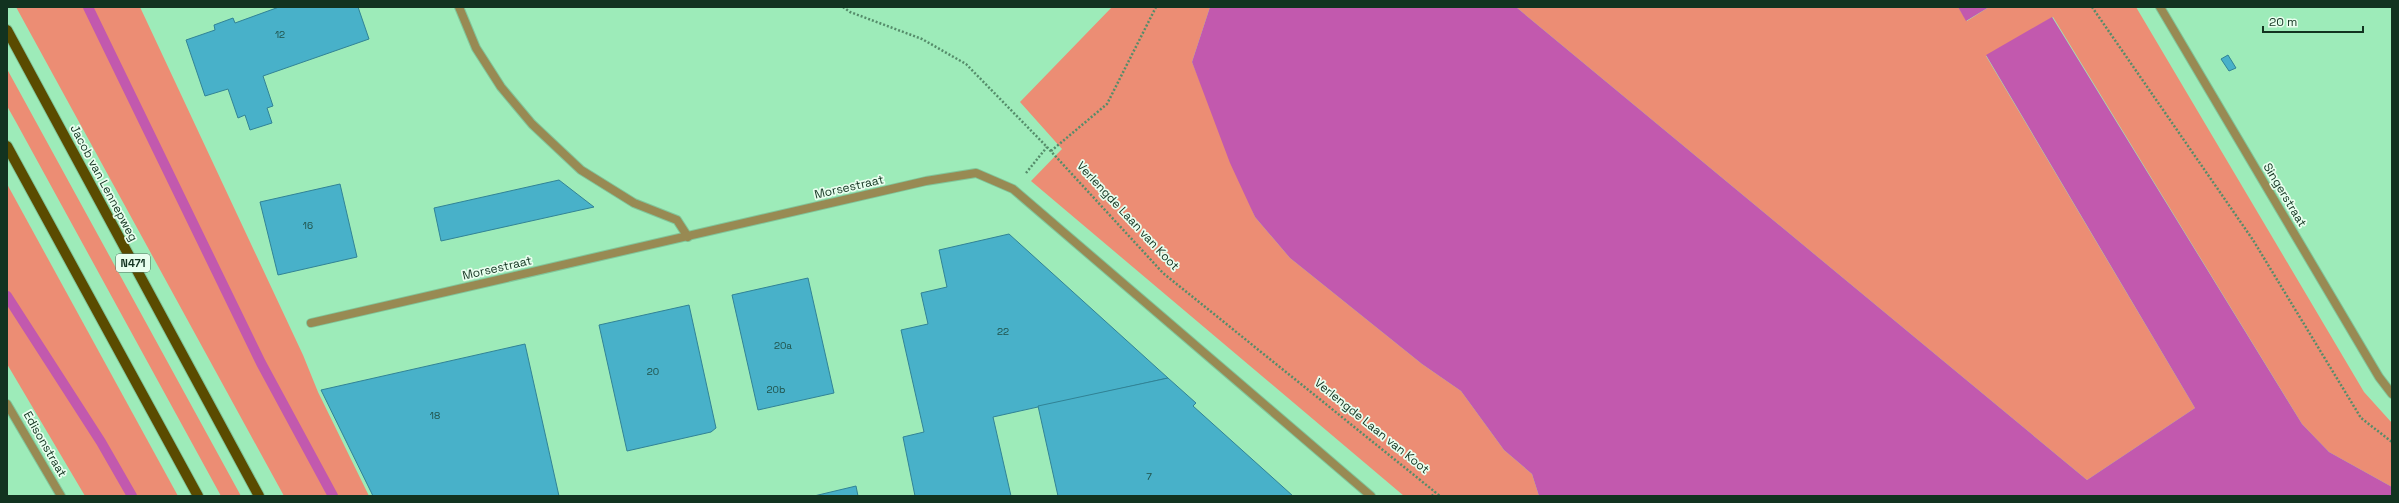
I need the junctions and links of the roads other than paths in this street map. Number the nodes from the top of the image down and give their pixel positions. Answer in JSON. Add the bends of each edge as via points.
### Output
{"nodes":[{"id":1,"x":460,"y":7,"type":"edge"},
{"id":2,"x":2160,"y":7,"type":"edge"},
{"id":3,"x":7,"y":30,"type":"edge"},
{"id":4,"x":7,"y":146,"type":"edge"},
{"id":5,"x":688,"y":237,"type":"junction"},
{"id":6,"x":311,"y":323,"type":"dead end"},
{"id":7,"x":2392,"y":394,"type":"edge"},
{"id":8,"x":7,"y":404,"type":"edge"},
{"id":9,"x":61,"y":496,"type":"edge"},
{"id":10,"x":198,"y":496,"type":"edge"},
{"id":11,"x":259,"y":496,"type":"edge"},
{"id":12,"x":1371,"y":496,"type":"edge"}],
"edges":[{"from":1,"to":5,"type":"street","via":[[476,48],[501,87],[532,124],[581,170],[634,203],[677,220]]},
{"from":2,"to":7,"type":"street","name":"Singerstraat","via":[[2379,377]]},
{"from":3,"to":11,"type":"main road","name":"Jacob van Lennepweg","number":"N471"},
{"from":4,"to":10,"type":"main road"},
{"from":5,"to":6,"type":"street","name":"Morsestraat"},
{"from":5,"to":12,"type":"street","name":"Morsestraat","via":[[926,181],[976,173],[1013,189]]},
{"from":8,"to":9,"type":"street","name":"Edisonstraat"}]}
